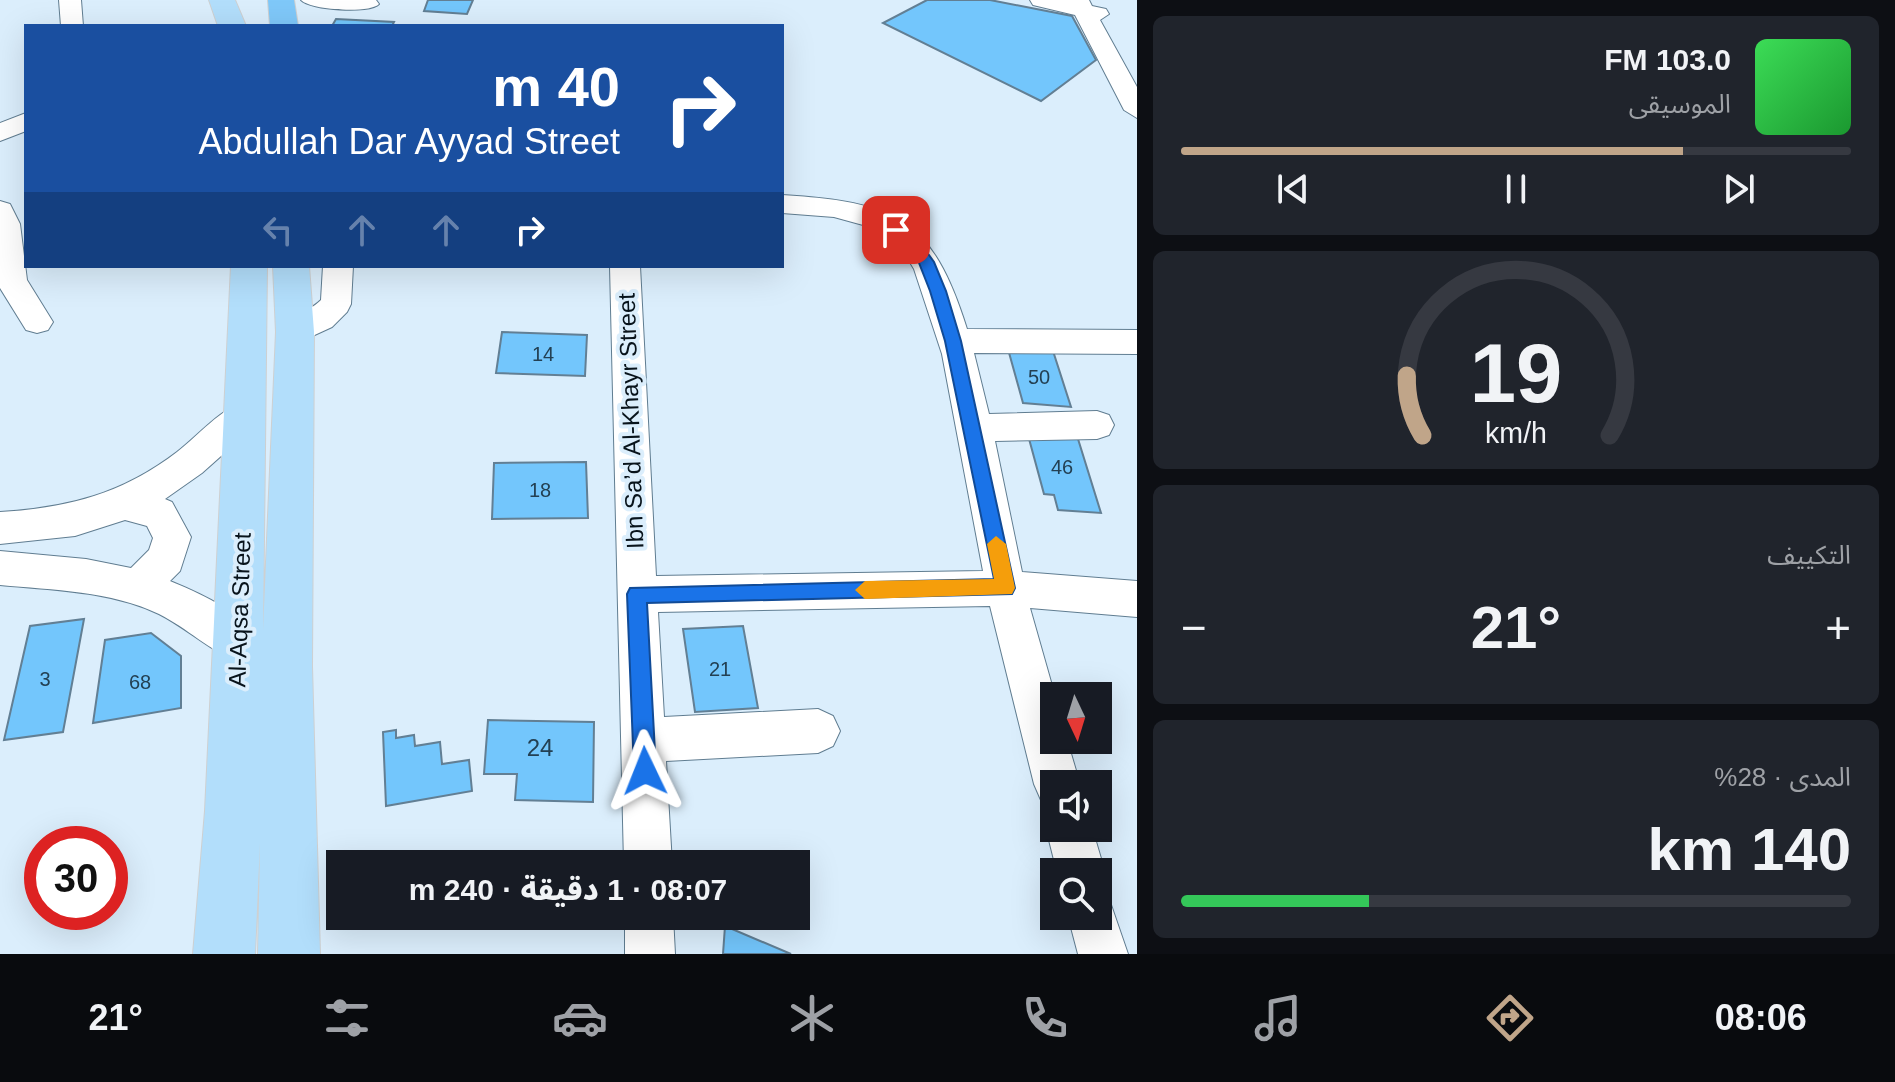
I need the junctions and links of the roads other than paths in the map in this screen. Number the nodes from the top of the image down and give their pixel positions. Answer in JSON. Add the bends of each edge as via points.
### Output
{"nodes":[{"id":1,"x":70,"y":0,"type":"edge"},
{"id":2,"x":199,"y":0,"type":"edge"},
{"id":3,"x":222,"y":0,"type":"edge"},
{"id":4,"x":281,"y":0,"type":"edge"},
{"id":5,"x":312,"y":0,"type":"edge"},
{"id":6,"x":1041,"y":0,"type":"edge"},
{"id":7,"x":368,"y":4,"type":"dead end"},
{"id":8,"x":1090,"y":7,"type":"edge"},
{"id":9,"x":72,"y":24,"type":"edge"},
{"id":10,"x":205,"y":24,"type":"edge"},
{"id":11,"x":231,"y":24,"type":"edge"},
{"id":12,"x":284,"y":24,"type":"edge"},
{"id":13,"x":1132,"y":77,"type":"edge"},
{"id":14,"x":1137,"y":110,"type":"edge"},
{"id":15,"x":24,"y":122,"type":"edge"},
{"id":16,"x":0,"y":133,"type":"edge"},
{"id":17,"x":784,"y":204,"type":"edge"},
{"id":18,"x":0,"y":210,"type":"edge"},
{"id":19,"x":249,"y":268,"type":"edge"},
{"id":20,"x":291,"y":268,"type":"edge"},
{"id":21,"x":338,"y":268,"type":"edge"},
{"id":22,"x":625,"y":268,"type":"edge"},
{"id":23,"x":4,"y":269,"type":"edge"},
{"id":24,"x":37,"y":322,"type":"dead end"},
{"id":25,"x":295,"y":332,"type":"junction"},
{"id":26,"x":953,"y":341,"type":"junction"},
{"id":27,"x":1137,"y":342,"type":"edge"},
{"id":28,"x":246,"y":414,"type":"junction"},
{"id":29,"x":1097,"y":425,"type":"dead end"},
{"id":30,"x":972,"y":428,"type":"junction"},
{"id":31,"x":127,"y":505,"type":"junction"},
{"id":32,"x":0,"y":528,"type":"edge"},
{"id":33,"x":0,"y":568,"type":"edge"},
{"id":34,"x":137,"y":588,"type":"junction"},
{"id":35,"x":1005,"y":588,"type":"junction"},
{"id":36,"x":637,"y":594,"type":"junction"},
{"id":37,"x":1137,"y":599,"type":"edge"},
{"id":38,"x":239,"y":643,"type":"junction"},
{"id":39,"x":818,"y":731,"type":"dead end"},
{"id":40,"x":644,"y":740,"type":"junction"},
{"id":41,"x":1053,"y":770,"type":"edge"},
{"id":42,"x":648,"y":850,"type":"edge"},
{"id":43,"x":649,"y":930,"type":"edge"},
{"id":44,"x":1096,"y":930,"type":"edge"},
{"id":45,"x":224,"y":954,"type":"edge"},
{"id":46,"x":289,"y":954,"type":"edge"},
{"id":47,"x":650,"y":954,"type":"edge"},
{"id":48,"x":1103,"y":954,"type":"edge"}],
"edges":[{"from":1,"to":9,"type":"street"},
{"from":2,"to":10,"type":"main road"},
{"from":3,"to":11,"type":"main road"},
{"from":4,"to":12,"type":"highway"},
{"from":5,"to":7,"type":"street"},
{"from":6,"to":8,"type":"street"},
{"from":8,"to":13,"type":"street"},
{"from":13,"to":14,"type":"street"},
{"from":15,"to":16,"type":"street"},
{"from":17,"to":26,"type":"street","via":[[839,208],[881,220],[911,241],[926,262]]},
{"from":18,"to":23,"type":"street","via":[[7,226]]},
{"from":19,"to":28,"type":"main road","name":"Al-Aqsa Street"},
{"from":20,"to":25,"type":"main road","name":"Al-Aqsa Street"},
{"from":21,"to":25,"type":"street","via":[[338,295],[331,312]]},
{"from":22,"to":36,"type":"street","name":"Ibn Sa’d Al-Khayr Street"},
{"from":23,"to":24,"type":"street"},
{"from":25,"to":46,"type":"main road","name":"Al-Aqsa Street","via":[[287,666]]},
{"from":26,"to":27,"type":"street"},
{"from":26,"to":30,"type":"street"},
{"from":28,"to":31,"type":"street","via":[[194,461]]},
{"from":28,"to":38,"type":"main road","name":"Al-Aqsa Street"},
{"from":29,"to":30,"type":"street"},
{"from":30,"to":35,"type":"street"},
{"from":31,"to":32,"type":"street","via":[[59,524]]},
{"from":31,"to":34,"type":"street","via":[[159,513],[172,537],[166,559]]},
{"from":33,"to":34,"type":"street","via":[[87,576]]},
{"from":34,"to":38,"type":"street","via":[[171,601]]},
{"from":35,"to":36,"type":"street"},
{"from":35,"to":37,"type":"street"},
{"from":35,"to":41,"type":"street"},
{"from":36,"to":40,"type":"street","name":"Ibn Sa’d Al-Khayr Street"},
{"from":38,"to":45,"type":"main road","name":"Al-Aqsa Street"},
{"from":39,"to":40,"type":"street"},
{"from":40,"to":42,"type":"street","name":"Ibn Sa’d Al-Khayr Street"},
{"from":43,"to":47,"type":"street"},
{"from":44,"to":48,"type":"street"}]}
